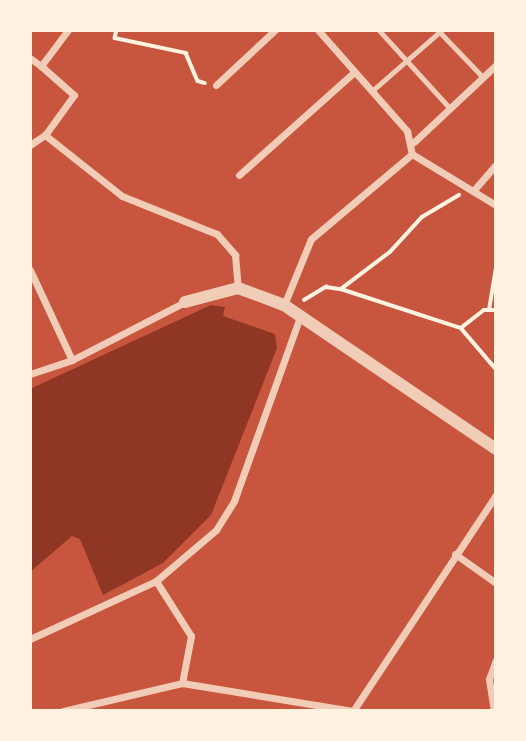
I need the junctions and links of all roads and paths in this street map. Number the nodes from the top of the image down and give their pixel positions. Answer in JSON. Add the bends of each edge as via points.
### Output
{"nodes":[{"id":1,"x":68,"y":30,"type":"edge"},
{"id":2,"x":117,"y":30,"type":"edge"},
{"id":3,"x":275,"y":30,"type":"edge"},
{"id":4,"x":318,"y":30,"type":"edge"},
{"id":5,"x":379,"y":30,"type":"edge"},
{"id":6,"x":440,"y":30,"type":"edge"},
{"id":7,"x":30,"y":58,"type":"edge"},
{"id":8,"x":407,"y":60,"type":"junction"},
{"id":9,"x":496,"y":65,"type":"edge"},
{"id":10,"x":41,"y":66,"type":"junction"},
{"id":11,"x":354,"y":72,"type":"junction"},
{"id":12,"x":483,"y":77,"type":"junction"},
{"id":13,"x":216,"y":85,"type":"joint"},
{"id":14,"x":372,"y":91,"type":"junction"},
{"id":15,"x":450,"y":108,"type":"junction"},
{"id":16,"x":45,"y":135,"type":"junction"},
{"id":17,"x":414,"y":142,"type":"junction"},
{"id":18,"x":30,"y":145,"type":"edge"},
{"id":19,"x":412,"y":154,"type":"junction"},
{"id":20,"x":496,"y":164,"type":"edge"},
{"id":21,"x":239,"y":175,"type":"dead end"},
{"id":22,"x":473,"y":191,"type":"junction"},
{"id":23,"x":496,"y":205,"type":"edge"},
{"id":24,"x":496,"y":268,"type":"edge"},
{"id":25,"x":30,"y":270,"type":"edge"},
{"id":26,"x":238,"y":288,"type":"junction"},
{"id":27,"x":341,"y":289,"type":"junction"},
{"id":28,"x":185,"y":302,"type":"joint"},
{"id":29,"x":284,"y":305,"type":"junction"},
{"id":30,"x":489,"y":310,"type":"junction"},
{"id":31,"x":496,"y":310,"type":"edge"},
{"id":32,"x":301,"y":313,"type":"junction"},
{"id":33,"x":461,"y":328,"type":"junction"},
{"id":34,"x":72,"y":360,"type":"junction"},
{"id":35,"x":496,"y":369,"type":"edge"},
{"id":36,"x":30,"y":374,"type":"edge"},
{"id":37,"x":496,"y":449,"type":"edge"},
{"id":38,"x":496,"y":495,"type":"edge"},
{"id":39,"x":455,"y":554,"type":"junction"},
{"id":40,"x":156,"y":581,"type":"junction"},
{"id":41,"x":496,"y":583,"type":"edge"},
{"id":42,"x":30,"y":639,"type":"edge"},
{"id":43,"x":496,"y":660,"type":"edge"},
{"id":44,"x":182,"y":683,"type":"junction"},
{"id":45,"x":63,"y":711,"type":"edge"},
{"id":46,"x":353,"y":711,"type":"edge"},
{"id":47,"x":494,"y":711,"type":"edge"}],
"edges":[{"from":1,"to":10,"type":"street"},
{"from":2,"to":13,"type":"path","via":[[115,38],[186,53],[198,81]]},
{"from":3,"to":13,"type":"street"},
{"from":4,"to":11,"type":"street"},
{"from":5,"to":8,"type":"lane"},
{"from":6,"to":8,"type":"lane"},
{"from":6,"to":12,"type":"lane"},
{"from":7,"to":10,"type":"street"},
{"from":8,"to":14,"type":"lane"},
{"from":8,"to":15,"type":"lane"},
{"from":9,"to":12,"type":"street"},
{"from":10,"to":16,"type":"street","via":[[74,95]]},
{"from":11,"to":14,"type":"street"},
{"from":11,"to":21,"type":"street"},
{"from":12,"to":15,"type":"street"},
{"from":14,"to":17,"type":"street"},
{"from":15,"to":17,"type":"street"},
{"from":16,"to":18,"type":"street"},
{"from":16,"to":26,"type":"street","via":[[122,196],[217,234],[236,256]]},
{"from":17,"to":19,"type":"street"},
{"from":19,"to":22,"type":"street"},
{"from":19,"to":29,"type":"street","via":[[311,239]]},
{"from":20,"to":22,"type":"street"},
{"from":22,"to":23,"type":"street"},
{"from":22,"to":27,"type":"path","via":[[422,217],[390,252]]},
{"from":24,"to":30,"type":"path"},
{"from":25,"to":34,"type":"street"},
{"from":26,"to":28,"type":"street"},
{"from":26,"to":29,"type":"street"},
{"from":27,"to":32,"type":"path","via":[[311,294]]},
{"from":27,"to":33,"type":"path"},
{"from":28,"to":34,"type":"street"},
{"from":29,"to":32,"type":"street"},
{"from":30,"to":31,"type":"path"},
{"from":30,"to":33,"type":"path"},
{"from":32,"to":37,"type":"street"},
{"from":32,"to":40,"type":"street","via":[[234,501],[198,550]]},
{"from":33,"to":35,"type":"path"},
{"from":34,"to":36,"type":"street"},
{"from":38,"to":39,"type":"street"},
{"from":39,"to":41,"type":"street"},
{"from":39,"to":46,"type":"street"},
{"from":40,"to":42,"type":"street"},
{"from":40,"to":44,"type":"street","via":[[191,636]]},
{"from":43,"to":47,"type":"street","via":[[489,679]]},
{"from":44,"to":45,"type":"street"},
{"from":44,"to":46,"type":"street"}]}
